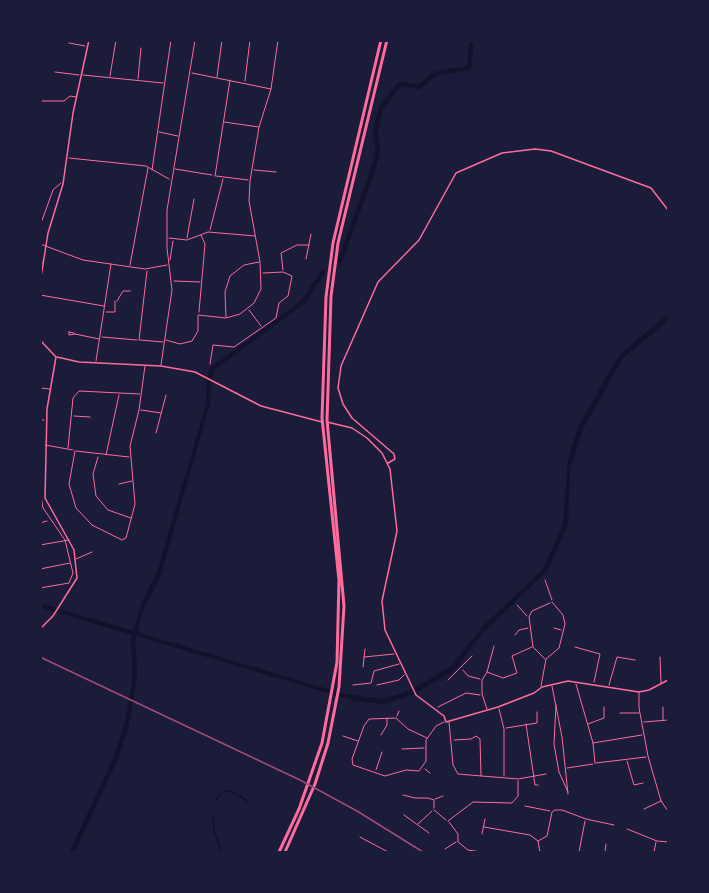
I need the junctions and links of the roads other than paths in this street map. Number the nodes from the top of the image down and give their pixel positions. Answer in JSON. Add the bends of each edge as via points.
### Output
{"nodes":[{"id":1,"x":89,"y":40,"type":"edge"},
{"id":2,"x":116,"y":40,"type":"edge"},
{"id":3,"x":171,"y":40,"type":"edge"},
{"id":4,"x":195,"y":40,"type":"edge"},
{"id":5,"x":222,"y":40,"type":"edge"},
{"id":6,"x":250,"y":40,"type":"edge"},
{"id":7,"x":278,"y":40,"type":"edge"},
{"id":8,"x":381,"y":40,"type":"edge"},
{"id":9,"x":387,"y":40,"type":"edge"},
{"id":10,"x":69,"y":43,"type":"dead end"},
{"id":11,"x":88,"y":46,"type":"junction"},
{"id":12,"x":141,"y":48,"type":"dead end"},
{"id":13,"x":55,"y":72,"type":"dead end"},
{"id":14,"x":190,"y":72,"type":"junction"},
{"id":15,"x":81,"y":75,"type":"junction"},
{"id":16,"x":110,"y":78,"type":"junction"},
{"id":17,"x":217,"y":78,"type":"junction"},
{"id":18,"x":138,"y":80,"type":"junction"},
{"id":19,"x":230,"y":80,"type":"junction"},
{"id":20,"x":164,"y":83,"type":"junction"},
{"id":21,"x":244,"y":83,"type":"junction"},
{"id":22,"x":271,"y":89,"type":"junction"},
{"id":23,"x":76,"y":97,"type":"junction"},
{"id":24,"x":40,"y":101,"type":"edge"},
{"id":25,"x":222,"y":122,"type":"junction"},
{"id":26,"x":258,"y":127,"type":"junction"},
{"id":27,"x":157,"y":132,"type":"junction"},
{"id":28,"x":179,"y":136,"type":"junction"},
{"id":29,"x":67,"y":158,"type":"junction"},
{"id":30,"x":148,"y":167,"type":"junction"},
{"id":31,"x":173,"y":169,"type":"junction"},
{"id":32,"x":152,"y":170,"type":"junction"},
{"id":33,"x":252,"y":170,"type":"junction"},
{"id":34,"x":215,"y":176,"type":"junction"},
{"id":35,"x":224,"y":177,"type":"junction"},
{"id":36,"x":276,"y":178,"type":"dead end"},
{"id":37,"x":171,"y":179,"type":"junction"},
{"id":38,"x":250,"y":181,"type":"junction"},
{"id":39,"x":63,"y":184,"type":"junction"},
{"id":40,"x":194,"y":198,"type":"dead end"},
{"id":41,"x":669,"y":210,"type":"edge"},
{"id":42,"x":40,"y":226,"type":"edge"},
{"id":43,"x":210,"y":232,"type":"junction"},
{"id":44,"x":311,"y":234,"type":"dead end"},
{"id":45,"x":201,"y":235,"type":"junction"},
{"id":46,"x":256,"y":236,"type":"junction"},
{"id":47,"x":167,"y":238,"type":"junction"},
{"id":48,"x":173,"y":239,"type":"junction"},
{"id":49,"x":187,"y":240,"type":"junction"},
{"id":50,"x":40,"y":244,"type":"edge"},
{"id":51,"x":309,"y":245,"type":"junction"},
{"id":52,"x":46,"y":246,"type":"junction"},
{"id":53,"x":306,"y":259,"type":"dead end"},
{"id":54,"x":169,"y":260,"type":"junction"},
{"id":55,"x":41,"y":262,"type":"edge"},
{"id":56,"x":260,"y":262,"type":"junction"},
{"id":57,"x":111,"y":264,"type":"junction"},
{"id":58,"x":169,"y":264,"type":"junction"},
{"id":59,"x":130,"y":267,"type":"junction"},
{"id":60,"x":147,"y":269,"type":"junction"},
{"id":61,"x":283,"y":272,"type":"junction"},
{"id":62,"x":261,"y":273,"type":"junction"},
{"id":63,"x":172,"y":281,"type":"junction"},
{"id":64,"x":201,"y":282,"type":"junction"},
{"id":65,"x":40,"y":283,"type":"edge"},
{"id":66,"x":130,"y":291,"type":"dead end"},
{"id":67,"x":40,"y":295,"type":"edge"},
{"id":68,"x":105,"y":306,"type":"junction"},
{"id":69,"x":249,"y":309,"type":"junction"},
{"id":70,"x":104,"y":312,"type":"junction"},
{"id":71,"x":198,"y":315,"type":"junction"},
{"id":72,"x":226,"y":318,"type":"junction"},
{"id":73,"x":262,"y":328,"type":"junction"},
{"id":74,"x":75,"y":334,"type":"dead end"},
{"id":75,"x":100,"y":338,"type":"junction"},
{"id":76,"x":40,"y":340,"type":"edge"},
{"id":77,"x":139,"y":340,"type":"junction"},
{"id":78,"x":164,"y":341,"type":"junction"},
{"id":79,"x":56,"y":357,"type":"junction"},
{"id":80,"x":211,"y":361,"type":"junction"},
{"id":81,"x":215,"y":361,"type":"dead end"},
{"id":82,"x":96,"y":363,"type":"junction"},
{"id":83,"x":210,"y":364,"type":"dead end"},
{"id":84,"x":145,"y":366,"type":"junction"},
{"id":85,"x":160,"y":366,"type":"junction"},
{"id":86,"x":40,"y":388,"type":"edge"},
{"id":87,"x":50,"y":389,"type":"junction"},
{"id":88,"x":119,"y":393,"type":"junction"},
{"id":89,"x":142,"y":394,"type":"junction"},
{"id":90,"x":166,"y":395,"type":"dead end"},
{"id":91,"x":139,"y":410,"type":"junction"},
{"id":92,"x":161,"y":413,"type":"junction"},
{"id":93,"x":72,"y":416,"type":"junction"},
{"id":94,"x":90,"y":417,"type":"dead end"},
{"id":95,"x":41,"y":420,"type":"edge"},
{"id":96,"x":46,"y":420,"type":"junction"},
{"id":97,"x":156,"y":433,"type":"dead end"},
{"id":98,"x":40,"y":437,"type":"edge"},
{"id":99,"x":45,"y":445,"type":"junction"},
{"id":100,"x":40,"y":448,"type":"edge"},
{"id":101,"x":68,"y":448,"type":"junction"},
{"id":102,"x":75,"y":451,"type":"junction"},
{"id":103,"x":98,"y":455,"type":"junction"},
{"id":104,"x":105,"y":455,"type":"junction"},
{"id":105,"x":129,"y":457,"type":"junction"},
{"id":106,"x":41,"y":462,"type":"edge"},
{"id":107,"x":45,"y":462,"type":"junction"},
{"id":108,"x":388,"y":464,"type":"junction"},
{"id":109,"x":40,"y":480,"type":"edge"},
{"id":110,"x":133,"y":481,"type":"junction"},
{"id":111,"x":119,"y":484,"type":"dead end"},
{"id":112,"x":40,"y":490,"type":"edge"},
{"id":113,"x":131,"y":518,"type":"junction"},
{"id":114,"x":49,"y":520,"type":"junction"},
{"id":115,"x":40,"y":523,"type":"edge"},
{"id":116,"x":65,"y":540,"type":"junction"},
{"id":117,"x":69,"y":540,"type":"junction"},
{"id":118,"x":40,"y":545,"type":"edge"},
{"id":119,"x":92,"y":552,"type":"dead end"},
{"id":120,"x":76,"y":559,"type":"junction"},
{"id":121,"x":72,"y":563,"type":"junction"},
{"id":122,"x":40,"y":568,"type":"edge"},
{"id":123,"x":545,"y":580,"type":"dead end"},
{"id":124,"x":40,"y":588,"type":"edge"},
{"id":125,"x":552,"y":602,"type":"junction"},
{"id":126,"x":517,"y":605,"type":"dead end"},
{"id":127,"x":529,"y":616,"type":"junction"},
{"id":128,"x":565,"y":624,"type":"junction"},
{"id":129,"x":568,"y":625,"type":"dead end"},
{"id":130,"x":530,"y":628,"type":"junction"},
{"id":131,"x":554,"y":628,"type":"dead end"},
{"id":132,"x":40,"y":629,"type":"edge"},
{"id":133,"x":563,"y":631,"type":"junction"},
{"id":134,"x":514,"y":635,"type":"dead end"},
{"id":135,"x":494,"y":646,"type":"dead end"},
{"id":136,"x":533,"y":647,"type":"junction"},
{"id":137,"x":575,"y":647,"type":"dead end"},
{"id":138,"x":365,"y":650,"type":"dead end"},
{"id":139,"x":394,"y":654,"type":"junction"},
{"id":140,"x":364,"y":657,"type":"junction"},
{"id":141,"x":660,"y":657,"type":"dead end"},
{"id":142,"x":546,"y":659,"type":"junction"},
{"id":143,"x":473,"y":660,"type":"dead end"},
{"id":144,"x":635,"y":660,"type":"dead end"},
{"id":145,"x":399,"y":664,"type":"junction"},
{"id":146,"x":363,"y":667,"type":"dead end"},
{"id":147,"x":462,"y":668,"type":"junction"},
{"id":148,"x":487,"y":672,"type":"junction"},
{"id":149,"x":404,"y":675,"type":"junction"},
{"id":150,"x":448,"y":680,"type":"dead end"},
{"id":151,"x":482,"y":680,"type":"junction"},
{"id":152,"x":669,"y":680,"type":"edge"},
{"id":153,"x":576,"y":681,"type":"junction"},
{"id":154,"x":662,"y":682,"type":"junction"},
{"id":155,"x":594,"y":684,"type":"junction"},
{"id":156,"x":353,"y":685,"type":"dead end"},
{"id":157,"x":377,"y":685,"type":"dead end"},
{"id":158,"x":552,"y":686,"type":"junction"},
{"id":159,"x":542,"y":687,"type":"junction"},
{"id":160,"x":608,"y":688,"type":"junction"},
{"id":161,"x":639,"y":692,"type":"junction"},
{"id":162,"x":482,"y":694,"type":"junction"},
{"id":163,"x":556,"y":703,"type":"junction"},
{"id":164,"x":441,"y":706,"type":"junction"},
{"id":165,"x":438,"y":707,"type":"dead end"},
{"id":166,"x":498,"y":707,"type":"junction"},
{"id":167,"x":604,"y":707,"type":"dead end"},
{"id":168,"x":663,"y":707,"type":"dead end"},
{"id":169,"x":443,"y":710,"type":"dead end"},
{"id":170,"x":488,"y":710,"type":"junction"},
{"id":171,"x":399,"y":711,"type":"dead end"},
{"id":172,"x":537,"y":712,"type":"dead end"},
{"id":173,"x":620,"y":713,"type":"dead end"},
{"id":174,"x":640,"y":713,"type":"junction"},
{"id":175,"x":387,"y":718,"type":"junction"},
{"id":176,"x":396,"y":718,"type":"junction"},
{"id":177,"x":445,"y":719,"type":"junction"},
{"id":178,"x":663,"y":720,"type":"junction"},
{"id":179,"x":669,"y":720,"type":"edge"},
{"id":180,"x":450,"y":721,"type":"junction"},
{"id":181,"x":642,"y":722,"type":"junction"},
{"id":182,"x":526,"y":724,"type":"junction"},
{"id":183,"x":587,"y":724,"type":"junction"},
{"id":184,"x":504,"y":729,"type":"junction"},
{"id":185,"x":384,"y":732,"type":"junction"},
{"id":186,"x":344,"y":733,"type":"dead end"},
{"id":187,"x":387,"y":734,"type":"dead end"},
{"id":188,"x":381,"y":735,"type":"dead end"},
{"id":189,"x":644,"y":735,"type":"junction"},
{"id":190,"x":343,"y":736,"type":"junction"},
{"id":191,"x":427,"y":738,"type":"junction"},
{"id":192,"x":343,"y":739,"type":"dead end"},
{"id":193,"x":452,"y":740,"type":"junction"},
{"id":194,"x":358,"y":741,"type":"junction"},
{"id":195,"x":593,"y":743,"type":"junction"},
{"id":196,"x":405,"y":745,"type":"dead end"},
{"id":197,"x":425,"y":748,"type":"junction"},
{"id":198,"x":402,"y":749,"type":"dead end"},
{"id":199,"x":405,"y":749,"type":"junction"},
{"id":200,"x":382,"y":752,"type":"dead end"},
{"id":201,"x":377,"y":753,"type":"dead end"},
{"id":202,"x":380,"y":755,"type":"junction"},
{"id":203,"x":648,"y":756,"type":"junction"},
{"id":204,"x":627,"y":761,"type":"junction"},
{"id":205,"x":595,"y":763,"type":"junction"},
{"id":206,"x":424,"y":768,"type":"junction"},
{"id":207,"x":567,"y":768,"type":"junction"},
{"id":208,"x":375,"y":772,"type":"junction"},
{"id":209,"x":426,"y":774,"type":"dead end"},
{"id":210,"x":546,"y":774,"type":"dead end"},
{"id":211,"x":534,"y":776,"type":"junction"},
{"id":212,"x":481,"y":778,"type":"junction"},
{"id":213,"x":504,"y":778,"type":"junction"},
{"id":214,"x":518,"y":779,"type":"junction"},
{"id":215,"x":643,"y":783,"type":"dead end"},
{"id":216,"x":568,"y":784,"type":"junction"},
{"id":217,"x":538,"y":785,"type":"dead end"},
{"id":218,"x":564,"y":785,"type":"junction"},
{"id":219,"x":403,"y":795,"type":"dead end"},
{"id":220,"x":443,"y":796,"type":"dead end"},
{"id":221,"x":434,"y":800,"type":"junction"},
{"id":222,"x":661,"y":801,"type":"junction"},
{"id":223,"x":525,"y":806,"type":"dead end"},
{"id":224,"x":644,"y":809,"type":"dead end"},
{"id":225,"x":434,"y":810,"type":"junction"},
{"id":226,"x":669,"y":811,"type":"edge"},
{"id":227,"x":552,"y":812,"type":"junction"},
{"id":228,"x":404,"y":815,"type":"dead end"},
{"id":229,"x":485,"y":819,"type":"dead end"},
{"id":230,"x":586,"y":819,"type":"junction"},
{"id":231,"x":448,"y":821,"type":"junction"},
{"id":232,"x":417,"y":825,"type":"junction"},
{"id":233,"x":614,"y":825,"type":"dead end"},
{"id":234,"x":484,"y":827,"type":"junction"},
{"id":235,"x":627,"y":829,"type":"dead end"},
{"id":236,"x":429,"y":833,"type":"dead end"},
{"id":237,"x":482,"y":834,"type":"dead end"},
{"id":238,"x":360,"y":837,"type":"dead end"},
{"id":239,"x":538,"y":841,"type":"junction"},
{"id":240,"x":657,"y":841,"type":"junction"},
{"id":241,"x":458,"y":842,"type":"junction"},
{"id":242,"x":669,"y":842,"type":"edge"},
{"id":243,"x":606,"y":844,"type":"dead end"},
{"id":244,"x":380,"y":848,"type":"junction"},
{"id":245,"x":445,"y":849,"type":"dead end"},
{"id":246,"x":279,"y":852,"type":"edge"},
{"id":247,"x":285,"y":852,"type":"edge"},
{"id":248,"x":377,"y":852,"type":"edge"},
{"id":249,"x":388,"y":852,"type":"edge"},
{"id":250,"x":480,"y":852,"type":"edge"},
{"id":251,"x":540,"y":852,"type":"edge"},
{"id":252,"x":579,"y":852,"type":"edge"},
{"id":253,"x":605,"y":852,"type":"edge"},
{"id":254,"x":654,"y":852,"type":"edge"}],
"edges":[{"from":1,"to":11,"type":"street"},
{"from":2,"to":16,"type":"street"},
{"from":3,"to":20,"type":"street"},
{"from":4,"to":14,"type":"street"},
{"from":5,"to":17,"type":"street"},
{"from":6,"to":21,"type":"street"},
{"from":7,"to":22,"type":"street"},
{"from":8,"to":246,"type":"highway","via":[[346,180],[326,297],[322,418],[339,579],[339,634],[333,687],[310,782]]},
{"from":9,"to":247,"type":"highway","via":[[341,232],[332,296],[327,420],[345,606],[339,687],[315,784]]},
{"from":10,"to":11,"type":"street"},
{"from":11,"to":15,"type":"street"},
{"from":12,"to":18,"type":"street"},
{"from":13,"to":15,"type":"street"},
{"from":14,"to":17,"type":"street"},
{"from":14,"to":28,"type":"street"},
{"from":15,"to":16,"type":"street"},
{"from":15,"to":23,"type":"street"},
{"from":16,"to":18,"type":"street"},
{"from":17,"to":19,"type":"street"},
{"from":18,"to":20,"type":"street"},
{"from":19,"to":21,"type":"street"},
{"from":19,"to":25,"type":"street"},
{"from":20,"to":27,"type":"street"},
{"from":21,"to":22,"type":"street"},
{"from":22,"to":26,"type":"street"},
{"from":23,"to":24,"type":"street"},
{"from":23,"to":29,"type":"street"},
{"from":25,"to":26,"type":"street"},
{"from":25,"to":34,"type":"street"},
{"from":26,"to":33,"type":"street"},
{"from":27,"to":28,"type":"street"},
{"from":27,"to":32,"type":"street"},
{"from":28,"to":31,"type":"street"},
{"from":29,"to":30,"type":"street"},
{"from":29,"to":39,"type":"street"},
{"from":30,"to":32,"type":"street"},
{"from":30,"to":59,"type":"street"},
{"from":31,"to":34,"type":"street"},
{"from":31,"to":37,"type":"street"},
{"from":32,"to":37,"type":"street"},
{"from":33,"to":36,"type":"street","via":[[277,171]]},
{"from":33,"to":38,"type":"street"},
{"from":34,"to":35,"type":"street"},
{"from":35,"to":38,"type":"street"},
{"from":35,"to":43,"type":"street"},
{"from":37,"to":47,"type":"street"},
{"from":38,"to":46,"type":"street","via":[[249,201]]},
{"from":39,"to":42,"type":"street","via":[[57,184],[53,190]]},
{"from":39,"to":52,"type":"street"},
{"from":40,"to":49,"type":"street"},
{"from":41,"to":108,"type":"street","via":[[651,188],[551,151],[508,151],[461,169],[419,240],[378,282],[341,366],[338,388],[343,404],[352,418],[394,454],[395,459]]},
{"from":43,"to":45,"type":"street"},
{"from":43,"to":46,"type":"street"},
{"from":44,"to":51,"type":"street"},
{"from":45,"to":49,"type":"street"},
{"from":45,"to":64,"type":"street","via":[[205,244]]},
{"from":46,"to":56,"type":"street"},
{"from":47,"to":48,"type":"street"},
{"from":47,"to":54,"type":"street"},
{"from":48,"to":49,"type":"street"},
{"from":48,"to":54,"type":"street"},
{"from":50,"to":52,"type":"street"},
{"from":51,"to":53,"type":"street"},
{"from":51,"to":61,"type":"street","via":[[297,245],[281,253]]},
{"from":52,"to":55,"type":"street"},
{"from":52,"to":57,"type":"street","via":[[72,258]]},
{"from":54,"to":58,"type":"street"},
{"from":55,"to":65,"type":"street"},
{"from":56,"to":62,"type":"street"},
{"from":56,"to":72,"type":"street","via":[[244,265],[230,276],[225,292]]},
{"from":57,"to":59,"type":"street"},
{"from":57,"to":68,"type":"street"},
{"from":58,"to":60,"type":"street"},
{"from":58,"to":63,"type":"street"},
{"from":59,"to":60,"type":"street"},
{"from":60,"to":77,"type":"street"},
{"from":61,"to":62,"type":"street"},
{"from":61,"to":73,"type":"street","via":[[292,276],[288,296],[279,303],[276,318]]},
{"from":62,"to":69,"type":"street","via":[[259,296]]},
{"from":63,"to":64,"type":"street"},
{"from":63,"to":78,"type":"street"},
{"from":64,"to":71,"type":"street"},
{"from":66,"to":70,"type":"street","via":[[123,291],[115,302],[115,312]]},
{"from":67,"to":68,"type":"street"},
{"from":68,"to":70,"type":"street"},
{"from":69,"to":72,"type":"street"},
{"from":69,"to":73,"type":"street"},
{"from":70,"to":75,"type":"street"},
{"from":71,"to":72,"type":"street"},
{"from":71,"to":78,"type":"street","via":[[198,331],[192,341]]},
{"from":73,"to":80,"type":"street","via":[[234,347],[213,345]]},
{"from":74,"to":75,"type":"street"},
{"from":75,"to":77,"type":"street"},
{"from":75,"to":82,"type":"street"},
{"from":76,"to":79,"type":"street"},
{"from":77,"to":78,"type":"street"},
{"from":78,"to":85,"type":"street"},
{"from":79,"to":82,"type":"street"},
{"from":79,"to":87,"type":"street"},
{"from":80,"to":81,"type":"street"},
{"from":80,"to":83,"type":"street"},
{"from":82,"to":84,"type":"street"},
{"from":84,"to":85,"type":"street"},
{"from":84,"to":89,"type":"street"},
{"from":85,"to":108,"type":"street","via":[[195,372],[261,406],[352,429],[367,438]]},
{"from":86,"to":87,"type":"street"},
{"from":87,"to":96,"type":"street"},
{"from":88,"to":89,"type":"street"},
{"from":88,"to":93,"type":"street","via":[[79,391]]},
{"from":88,"to":104,"type":"street"},
{"from":89,"to":91,"type":"street"},
{"from":90,"to":92,"type":"street"},
{"from":91,"to":92,"type":"street"},
{"from":91,"to":105,"type":"street"},
{"from":92,"to":97,"type":"street"},
{"from":93,"to":94,"type":"street"},
{"from":93,"to":101,"type":"street"},
{"from":95,"to":96,"type":"street"},
{"from":95,"to":98,"type":"street"},
{"from":96,"to":99,"type":"street"},
{"from":99,"to":101,"type":"street"},
{"from":99,"to":107,"type":"street"},
{"from":100,"to":106,"type":"street"},
{"from":101,"to":102,"type":"street"},
{"from":102,"to":103,"type":"street"},
{"from":102,"to":113,"type":"street","via":[[69,484],[76,508],[92,525],[122,540]]},
{"from":103,"to":104,"type":"street"},
{"from":103,"to":113,"type":"street","via":[[93,474],[96,496],[108,510]]},
{"from":104,"to":105,"type":"street"},
{"from":105,"to":110,"type":"street"},
{"from":106,"to":107,"type":"street"},
{"from":106,"to":109,"type":"street"},
{"from":107,"to":117,"type":"street","via":[[45,498]]},
{"from":108,"to":139,"type":"street","via":[[397,531],[382,613]]},
{"from":110,"to":111,"type":"street"},
{"from":110,"to":113,"type":"street"},
{"from":112,"to":114,"type":"street"},
{"from":114,"to":115,"type":"street"},
{"from":114,"to":116,"type":"street"},
{"from":116,"to":117,"type":"street"},
{"from":116,"to":118,"type":"street"},
{"from":116,"to":121,"type":"street"},
{"from":117,"to":120,"type":"street"},
{"from":119,"to":120,"type":"street"},
{"from":120,"to":132,"type":"street","via":[[76,581]]},
{"from":121,"to":122,"type":"street"},
{"from":121,"to":124,"type":"street","via":[[69,583]]},
{"from":123,"to":125,"type":"street"},
{"from":125,"to":127,"type":"street"},
{"from":125,"to":128,"type":"street"},
{"from":126,"to":127,"type":"street"},
{"from":127,"to":130,"type":"street"},
{"from":128,"to":129,"type":"street"},
{"from":128,"to":133,"type":"street"},
{"from":130,"to":134,"type":"street"},
{"from":130,"to":136,"type":"street"},
{"from":131,"to":133,"type":"street"},
{"from":133,"to":142,"type":"street","via":[[559,648]]},
{"from":135,"to":148,"type":"street"},
{"from":136,"to":142,"type":"street"},
{"from":136,"to":148,"type":"street","via":[[512,656],[517,673],[503,678]]},
{"from":137,"to":155,"type":"street","via":[[600,654]]},
{"from":138,"to":140,"type":"street"},
{"from":139,"to":140,"type":"street"},
{"from":139,"to":145,"type":"street"},
{"from":140,"to":146,"type":"street"},
{"from":141,"to":154,"type":"street"},
{"from":142,"to":159,"type":"street"},
{"from":143,"to":147,"type":"street","via":[[471,657]]},
{"from":144,"to":160,"type":"street","via":[[617,657]]},
{"from":145,"to":149,"type":"street"},
{"from":145,"to":156,"type":"street","via":[[374,671],[370,683]]},
{"from":147,"to":150,"type":"street"},
{"from":147,"to":151,"type":"street","via":[[468,676]]},
{"from":148,"to":151,"type":"street"},
{"from":149,"to":157,"type":"street"},
{"from":149,"to":177,"type":"street","via":[[416,695]]},
{"from":151,"to":162,"type":"street"},
{"from":152,"to":154,"type":"street"},
{"from":153,"to":155,"type":"street"},
{"from":153,"to":158,"type":"street"},
{"from":153,"to":183,"type":"street"},
{"from":154,"to":161,"type":"street"},
{"from":155,"to":160,"type":"street"},
{"from":158,"to":159,"type":"street"},
{"from":158,"to":163,"type":"street"},
{"from":159,"to":166,"type":"street"},
{"from":160,"to":161,"type":"street"},
{"from":161,"to":174,"type":"street"},
{"from":162,"to":164,"type":"street","via":[[466,693]]},
{"from":162,"to":170,"type":"street"},
{"from":163,"to":207,"type":"street"},
{"from":163,"to":218,"type":"street","via":[[554,744]]},
{"from":164,"to":165,"type":"street"},
{"from":164,"to":169,"type":"street"},
{"from":166,"to":170,"type":"street"},
{"from":166,"to":184,"type":"street"},
{"from":167,"to":183,"type":"street","via":[[604,718]]},
{"from":168,"to":178,"type":"street"},
{"from":170,"to":180,"type":"street"},
{"from":171,"to":176,"type":"street"},
{"from":172,"to":182,"type":"street","via":[[537,723]]},
{"from":173,"to":174,"type":"street"},
{"from":174,"to":181,"type":"street"},
{"from":175,"to":176,"type":"street"},
{"from":175,"to":185,"type":"street"},
{"from":175,"to":194,"type":"street","via":[[366,721]]},
{"from":176,"to":191,"type":"street"},
{"from":177,"to":180,"type":"street"},
{"from":177,"to":180,"type":"street"},
{"from":177,"to":191,"type":"street"},
{"from":178,"to":179,"type":"street"},
{"from":178,"to":181,"type":"street"},
{"from":180,"to":193,"type":"street"},
{"from":181,"to":189,"type":"street"},
{"from":182,"to":184,"type":"street"},
{"from":182,"to":211,"type":"street"},
{"from":183,"to":195,"type":"street"},
{"from":184,"to":213,"type":"street"},
{"from":185,"to":187,"type":"street"},
{"from":185,"to":188,"type":"street"},
{"from":186,"to":190,"type":"street"},
{"from":189,"to":195,"type":"street"},
{"from":189,"to":203,"type":"street"},
{"from":190,"to":192,"type":"street"},
{"from":190,"to":194,"type":"street"},
{"from":191,"to":197,"type":"street"},
{"from":193,"to":212,"type":"street","via":[[454,770],[463,777]]},
{"from":193,"to":212,"type":"street","via":[[476,736],[480,739]]},
{"from":194,"to":208,"type":"street","via":[[353,765]]},
{"from":195,"to":205,"type":"street"},
{"from":196,"to":199,"type":"street"},
{"from":197,"to":199,"type":"street"},
{"from":197,"to":206,"type":"street"},
{"from":198,"to":199,"type":"street"},
{"from":200,"to":202,"type":"street"},
{"from":201,"to":202,"type":"street"},
{"from":202,"to":208,"type":"street"},
{"from":203,"to":204,"type":"street"},
{"from":203,"to":222,"type":"street"},
{"from":204,"to":205,"type":"street"},
{"from":204,"to":215,"type":"street","via":[[634,785]]},
{"from":205,"to":207,"type":"street"},
{"from":206,"to":208,"type":"street","via":[[385,776]]},
{"from":206,"to":209,"type":"street","via":[[429,772]]},
{"from":207,"to":216,"type":"street"},
{"from":210,"to":211,"type":"street"},
{"from":211,"to":214,"type":"street"},
{"from":211,"to":217,"type":"street"},
{"from":212,"to":213,"type":"street"},
{"from":213,"to":214,"type":"street"},
{"from":214,"to":231,"type":"street","via":[[518,796],[512,803],[472,802]]},
{"from":216,"to":218,"type":"street"},
{"from":216,"to":218,"type":"street","via":[[568,793]]},
{"from":219,"to":221,"type":"street"},
{"from":220,"to":221,"type":"street"},
{"from":221,"to":225,"type":"street"},
{"from":222,"to":224,"type":"street"},
{"from":222,"to":226,"type":"street"},
{"from":223,"to":227,"type":"street"},
{"from":225,"to":231,"type":"street"},
{"from":225,"to":232,"type":"street"},
{"from":227,"to":230,"type":"street","via":[[562,810]]},
{"from":227,"to":239,"type":"street","via":[[546,836]]},
{"from":228,"to":232,"type":"street"},
{"from":229,"to":234,"type":"street"},
{"from":230,"to":233,"type":"street"},
{"from":230,"to":252,"type":"street"},
{"from":231,"to":241,"type":"street","via":[[458,834]]},
{"from":232,"to":236,"type":"street"},
{"from":234,"to":237,"type":"street"},
{"from":234,"to":239,"type":"street","via":[[530,834]]},
{"from":235,"to":240,"type":"street"},
{"from":238,"to":244,"type":"street"},
{"from":239,"to":251,"type":"street"},
{"from":240,"to":242,"type":"street"},
{"from":240,"to":254,"type":"street"},
{"from":241,"to":245,"type":"street"},
{"from":241,"to":250,"type":"street","via":[[468,850]]},
{"from":243,"to":253,"type":"street"},
{"from":244,"to":248,"type":"street"},
{"from":244,"to":249,"type":"street"}]}
